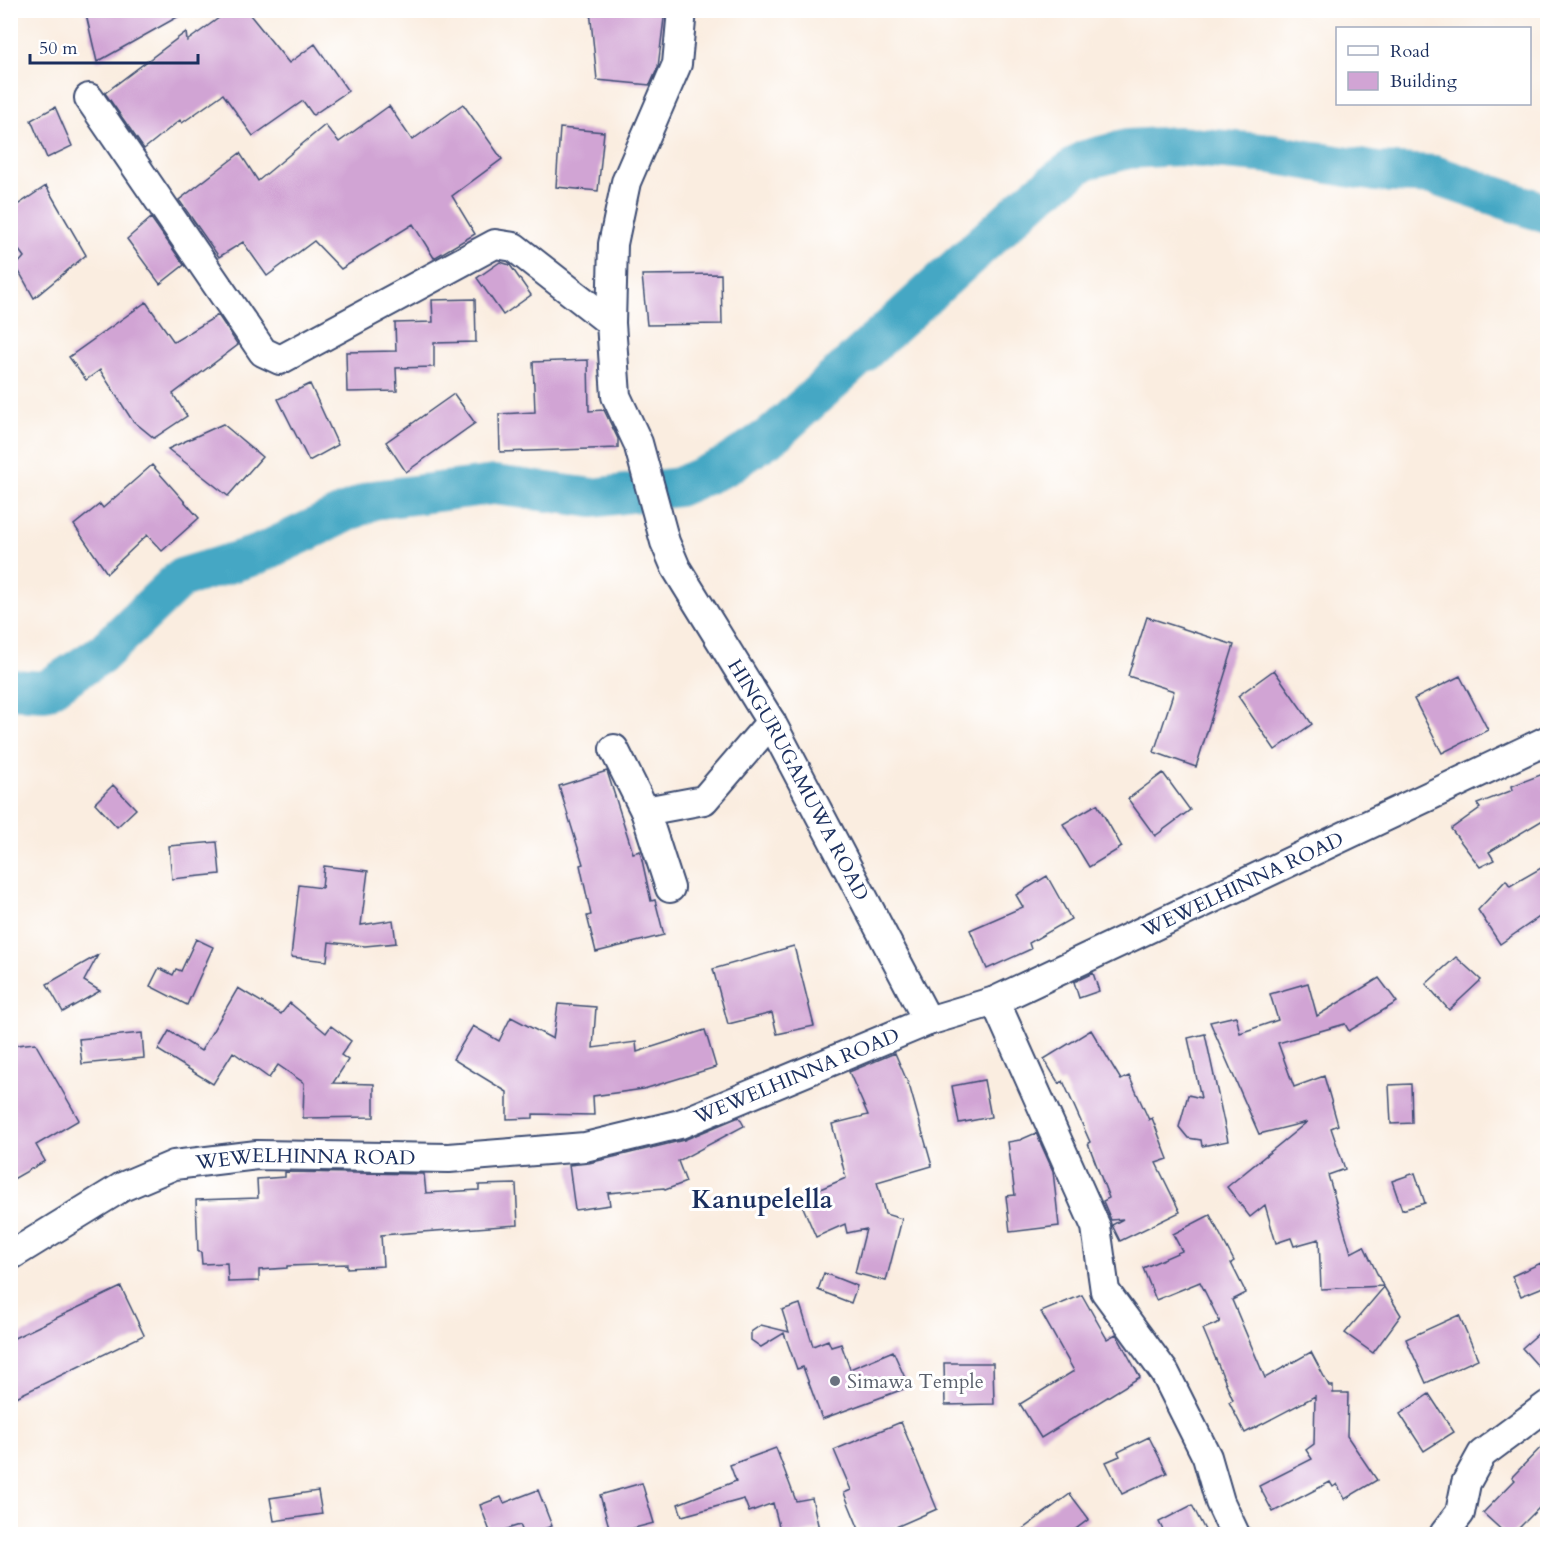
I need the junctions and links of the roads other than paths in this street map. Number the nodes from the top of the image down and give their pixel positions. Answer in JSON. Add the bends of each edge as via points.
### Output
{"nodes":[{"id":1,"x":682,"y":10,"type":"edge"},
{"id":2,"x":89,"y":98,"type":"dead end"},
{"id":3,"x":611,"y":323,"type":"junction"},
{"id":4,"x":771,"y":722,"type":"junction"},
{"id":5,"x":1548,"y":740,"type":"edge"},
{"id":6,"x":614,"y":749,"type":"dead end"},
{"id":7,"x":645,"y":811,"type":"junction"},
{"id":8,"x":670,"y":888,"type":"dead end"},
{"id":9,"x":995,"y":1001,"type":"junction"},
{"id":10,"x":928,"y":1021,"type":"junction"},
{"id":11,"x":10,"y":1256,"type":"edge"},
{"id":12,"x":1548,"y":1406,"type":"edge"},
{"id":13,"x":1235,"y":1534,"type":"edge"},
{"id":14,"x":1444,"y":1534,"type":"edge"}],
"edges":[{"from":1,"to":3,"type":"street","via":[[677,64],[626,182],[613,244]]},
{"from":2,"to":3,"type":"street","via":[[263,352],[280,360],[495,244],[514,247]]},
{"from":3,"to":4,"type":"street","name":"HINGURUGAMUWA ROAD","via":[[616,396],[638,443],[665,542],[676,568]]},
{"from":4,"to":7,"type":"street","via":[[704,800]]},
{"from":4,"to":10,"type":"street","name":"HINGURUGAMUWA ROAD"},
{"from":5,"to":9,"type":"street","name":"WEWELHINNA ROAD"},
{"from":6,"to":7,"type":"street"},
{"from":7,"to":8,"type":"street"},
{"from":9,"to":10,"type":"street","name":"WEWELHINNA ROAD"},
{"from":9,"to":13,"type":"street","via":[[1096,1227],[1106,1291],[1165,1373],[1207,1457],[1220,1502]]},
{"from":10,"to":11,"type":"street","name":"WEWELHINNA ROAD","via":[[680,1124],[585,1147],[449,1158],[256,1155],[174,1165],[122,1186]]},
{"from":12,"to":14,"type":"street","via":[[1482,1454],[1466,1483],[1460,1513]]}]}
